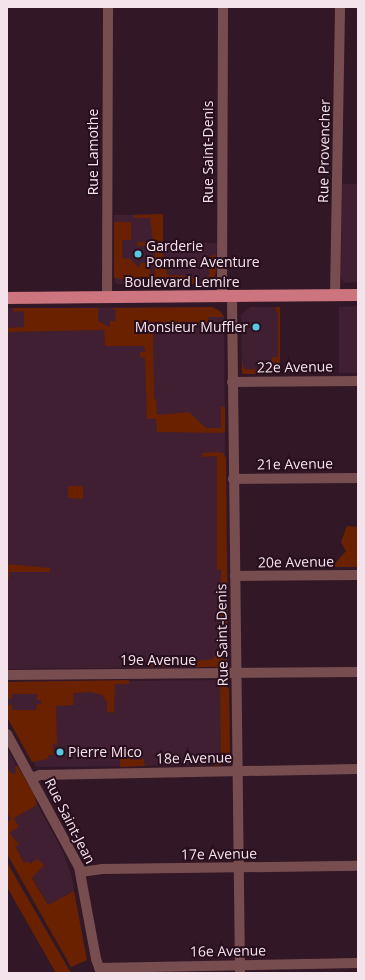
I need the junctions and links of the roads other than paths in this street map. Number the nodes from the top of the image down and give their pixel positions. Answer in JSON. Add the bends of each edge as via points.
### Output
{"nodes":[{"id":1,"x":108,"y":7,"type":"edge"},
{"id":2,"x":223,"y":7,"type":"edge"},
{"id":3,"x":340,"y":7,"type":"edge"},
{"id":4,"x":335,"y":295,"type":"junction"},
{"id":5,"x":358,"y":295,"type":"edge"},
{"id":6,"x":107,"y":297,"type":"junction"},
{"id":7,"x":227,"y":297,"type":"junction"},
{"id":8,"x":7,"y":298,"type":"edge"},
{"id":9,"x":358,"y":380,"type":"edge"},
{"id":10,"x":232,"y":382,"type":"junction"},
{"id":11,"x":358,"y":478,"type":"edge"},
{"id":12,"x":233,"y":479,"type":"junction"},
{"id":13,"x":358,"y":575,"type":"edge"},
{"id":14,"x":235,"y":576,"type":"junction"},
{"id":15,"x":358,"y":672,"type":"edge"},
{"id":16,"x":236,"y":674,"type":"junction"},
{"id":17,"x":7,"y":675,"type":"edge"},
{"id":18,"x":7,"y":734,"type":"edge"},
{"id":19,"x":358,"y":769,"type":"edge"},
{"id":20,"x":238,"y":771,"type":"junction"},
{"id":21,"x":32,"y":778,"type":"junction"},
{"id":22,"x":358,"y":866,"type":"edge"},
{"id":23,"x":239,"y":867,"type":"junction"},
{"id":24,"x":81,"y":872,"type":"junction"},
{"id":25,"x":358,"y":963,"type":"edge"},
{"id":26,"x":240,"y":969,"type":"edge"},
{"id":27,"x":100,"y":971,"type":"edge"}],
"edges":[{"from":1,"to":6,"type":"street","name":"Rue Lamothe"},
{"from":2,"to":7,"type":"street","name":"Rue Saint-Denis"},
{"from":3,"to":4,"type":"street","name":"Rue Provencher"},
{"from":4,"to":5,"type":"main road","name":"Boulevard Lemire"},
{"from":4,"to":7,"type":"main road","name":"Boulevard Lemire"},
{"from":6,"to":7,"type":"main road","name":"Boulevard Lemire"},
{"from":6,"to":8,"type":"main road","name":"Boulevard Lemire"},
{"from":7,"to":10,"type":"street","name":"Rue Saint-Denis"},
{"from":9,"to":10,"type":"street","name":"22e Avenue"},
{"from":10,"to":12,"type":"street","name":"Rue Saint-Denis"},
{"from":11,"to":12,"type":"street","name":"21e Avenue"},
{"from":12,"to":14,"type":"street","name":"Rue Saint-Denis"},
{"from":13,"to":14,"type":"street","name":"20e Avenue"},
{"from":14,"to":16,"type":"street","name":"Rue Saint-Denis"},
{"from":15,"to":16,"type":"street","name":"19e Avenue"},
{"from":16,"to":17,"type":"street","name":"19e Avenue"},
{"from":16,"to":20,"type":"street","name":"Rue Saint-Denis"},
{"from":18,"to":21,"type":"street","name":"Rue Saint-Jean"},
{"from":19,"to":20,"type":"street","name":"18e Avenue"},
{"from":20,"to":21,"type":"street","name":"18e Avenue","via":[[40,775]]},
{"from":20,"to":23,"type":"street","name":"Rue Saint-Denis"},
{"from":21,"to":24,"type":"street","name":"Rue Saint-Jean"},
{"from":22,"to":23,"type":"street","name":"17e Avenue"},
{"from":23,"to":24,"type":"street","name":"17e Avenue","via":[[102,869]]},
{"from":23,"to":26,"type":"street","name":"Rue Saint-Denis"},
{"from":24,"to":27,"type":"street","name":"Rue Saint-Jean"},
{"from":25,"to":26,"type":"street","name":"16e Avenue"},
{"from":26,"to":27,"type":"street","name":"16e Avenue"}]}
